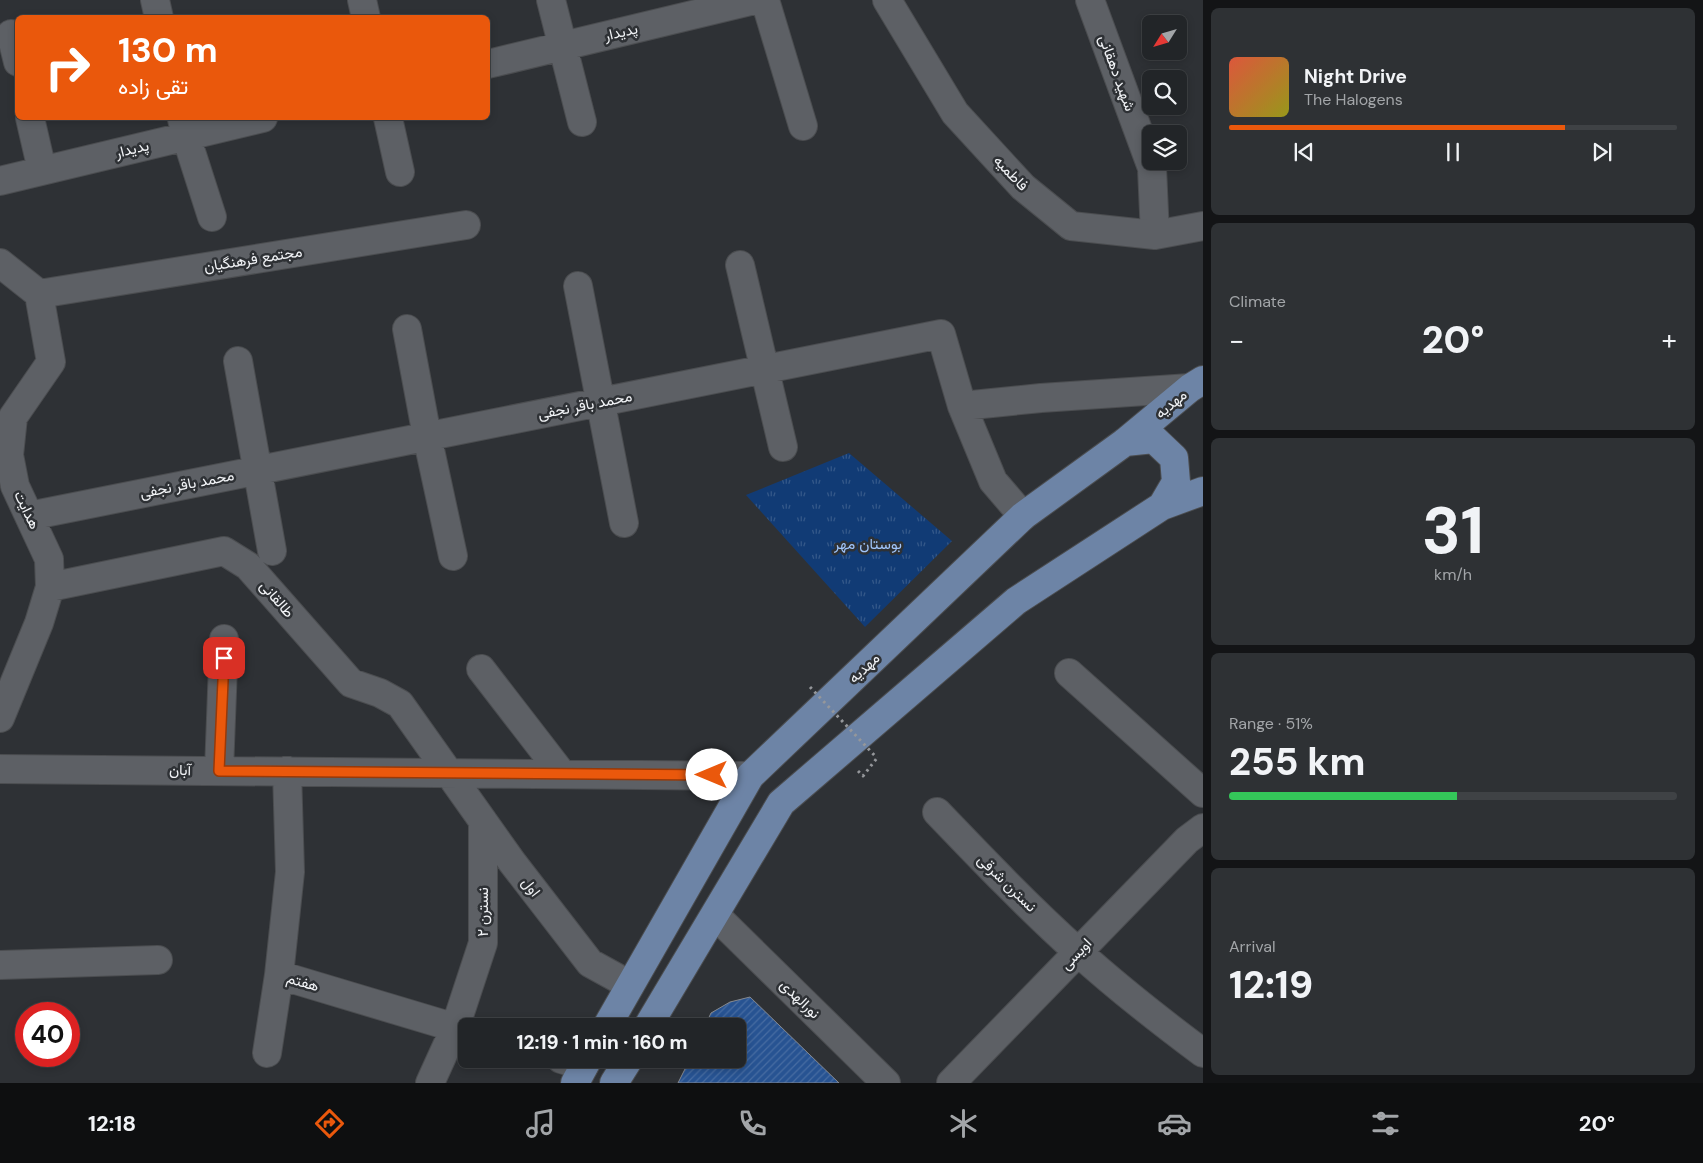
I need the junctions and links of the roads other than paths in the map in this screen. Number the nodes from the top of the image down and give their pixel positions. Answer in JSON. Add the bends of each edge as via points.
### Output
{"nodes":[{"id":1,"x":155,"y":0,"type":"edge"},
{"id":2,"x":362,"y":0,"type":"edge"},
{"id":3,"x":551,"y":0,"type":"edge"},
{"id":4,"x":755,"y":0,"type":"edge"},
{"id":5,"x":765,"y":0,"type":"edge"},
{"id":6,"x":887,"y":0,"type":"edge"},
{"id":7,"x":1090,"y":0,"type":"edge"},
{"id":8,"x":158,"y":15,"type":"edge"},
{"id":9,"x":365,"y":15,"type":"edge"},
{"id":10,"x":11,"y":34,"type":"dead end"},
{"id":11,"x":564,"y":46,"type":"junction"},
{"id":12,"x":15,"y":50,"type":"edge"},
{"id":13,"x":490,"y":64,"type":"edge"},
{"id":14,"x":30,"y":120,"type":"edge"},
{"id":15,"x":245,"y":120,"type":"edge"},
{"id":16,"x":388,"y":120,"type":"edge"},
{"id":17,"x":582,"y":122,"type":"dead end"},
{"id":18,"x":802,"y":126,"type":"dead end"},
{"id":19,"x":184,"y":127,"type":"edge"},
{"id":20,"x":42,"y":170,"type":"junction"},
{"id":21,"x":400,"y":172,"type":"dead end"},
{"id":22,"x":0,"y":180,"type":"edge"},
{"id":23,"x":212,"y":217,"type":"dead end"},
{"id":24,"x":466,"y":225,"type":"dead end"},
{"id":25,"x":1203,"y":226,"type":"edge"},
{"id":26,"x":1155,"y":235,"type":"junction"},
{"id":27,"x":0,"y":263,"type":"edge"},
{"id":28,"x":740,"y":265,"type":"dead end"},
{"id":29,"x":578,"y":286,"type":"dead end"},
{"id":30,"x":39,"y":294,"type":"junction"},
{"id":31,"x":407,"y":330,"type":"dead end"},
{"id":32,"x":238,"y":361,"type":"dead end"},
{"id":33,"x":765,"y":370,"type":"junction"},
{"id":34,"x":1197,"y":384,"type":"edge"},
{"id":35,"x":600,"y":402,"type":"junction"},
{"id":36,"x":962,"y":406,"type":"junction"},
{"id":37,"x":427,"y":436,"type":"junction"},
{"id":38,"x":1125,"y":442,"type":"junction"},
{"id":39,"x":783,"y":447,"type":"dead end"},
{"id":40,"x":257,"y":470,"type":"junction"},
{"id":41,"x":1188,"y":499,"type":"edge"},
{"id":42,"x":30,"y":516,"type":"junction"},
{"id":43,"x":1023,"y":516,"type":"junction"},
{"id":44,"x":624,"y":523,"type":"dead end"},
{"id":45,"x":272,"y":551,"type":"dead end"},
{"id":46,"x":453,"y":556,"type":"dead end"},
{"id":47,"x":50,"y":587,"type":"junction"},
{"id":48,"x":224,"y":639,"type":"dead end"},
{"id":49,"x":481,"y":669,"type":"dead end"},
{"id":50,"x":1069,"y":673,"type":"dead end"},
{"id":51,"x":0,"y":718,"type":"edge"},
{"id":52,"x":0,"y":768,"type":"edge"},
{"id":53,"x":219,"y":771,"type":"junction"},
{"id":54,"x":287,"y":771,"type":"junction"},
{"id":55,"x":449,"y":773,"type":"junction"},
{"id":56,"x":562,"y":774,"type":"junction"},
{"id":57,"x":750,"y":776,"type":"junction"},
{"id":58,"x":1203,"y":793,"type":"edge"},
{"id":59,"x":938,"y":812,"type":"dead end"},
{"id":60,"x":483,"y":822,"type":"junction"},
{"id":61,"x":1203,"y":828,"type":"edge"},
{"id":62,"x":715,"y":915,"type":"junction"},
{"id":63,"x":1078,"y":952,"type":"junction"},
{"id":64,"x":158,"y":960,"type":"dead end"},
{"id":65,"x":0,"y":965,"type":"edge"},
{"id":66,"x":279,"y":975,"type":"junction"},
{"id":67,"x":630,"y":985,"type":"junction"},
{"id":68,"x":464,"y":1018,"type":"edge"},
{"id":69,"x":611,"y":1018,"type":"edge"},
{"id":70,"x":653,"y":1018,"type":"edge"},
{"id":71,"x":458,"y":1028,"type":"edge"},
{"id":72,"x":458,"y":1034,"type":"edge"},
{"id":73,"x":267,"y":1053,"type":"dead end"},
{"id":74,"x":1203,"y":1053,"type":"edge"},
{"id":75,"x":623,"y":1068,"type":"edge"},
{"id":76,"x":430,"y":1083,"type":"edge"},
{"id":77,"x":614,"y":1083,"type":"edge"},
{"id":78,"x":886,"y":1083,"type":"edge"},
{"id":79,"x":951,"y":1083,"type":"edge"}],
"edges":[{"from":1,"to":8,"type":"street"},
{"from":2,"to":9,"type":"street"},
{"from":3,"to":11,"type":"street"},
{"from":4,"to":11,"type":"street","name":"پدیدار"},
{"from":5,"to":18,"type":"street"},
{"from":6,"to":26,"type":"street","name":"فاطمیه","via":[[955,113],[1023,187],[1071,226]]},
{"from":7,"to":26,"type":"street","name":"شهید دهقانی","via":[[1152,168]]},
{"from":10,"to":12,"type":"street"},
{"from":11,"to":13,"type":"street","name":"پدیدار"},
{"from":11,"to":17,"type":"street"},
{"from":14,"to":20,"type":"street"},
{"from":15,"to":19,"type":"street","name":"پدیدار"},
{"from":16,"to":21,"type":"street"},
{"from":19,"to":20,"type":"street","name":"پدیدار"},
{"from":19,"to":23,"type":"street"},
{"from":20,"to":22,"type":"street","name":"پدیدار"},
{"from":24,"to":30,"type":"street","name":"مجتمع فرهنگیان"},
{"from":25,"to":26,"type":"street","name":"فاطمیه"},
{"from":27,"to":30,"type":"street"},
{"from":28,"to":33,"type":"street"},
{"from":29,"to":35,"type":"street"},
{"from":30,"to":42,"type":"street","name":"هدایت","via":[[51,362],[13,417],[8,455],[15,486]]},
{"from":31,"to":37,"type":"street"},
{"from":32,"to":40,"type":"street"},
{"from":33,"to":35,"type":"street","name":"محمد باقر نجفی"},
{"from":33,"to":36,"type":"street","name":"محمد باقر نجفی","via":[[941,334]]},
{"from":33,"to":39,"type":"street"},
{"from":34,"to":36,"type":"street"},
{"from":34,"to":38,"type":"main road","name":"مهدیه"},
{"from":35,"to":37,"type":"street","name":"محمد باقر نجفی"},
{"from":35,"to":44,"type":"street"},
{"from":36,"to":43,"type":"street","name":"محمد باقر نجفی","via":[[993,481]]},
{"from":37,"to":40,"type":"street","name":"محمد باقر نجفی"},
{"from":37,"to":46,"type":"street"},
{"from":38,"to":41,"type":"main road","via":[[1154,439],[1174,458],[1176,482]]},
{"from":38,"to":43,"type":"main road","name":"مهدیه"},
{"from":40,"to":42,"type":"street","name":"محمد باقر نجفی"},
{"from":40,"to":45,"type":"street"},
{"from":41,"to":62,"type":"main road","via":[[1016,601],[781,803]]},
{"from":42,"to":47,"type":"street","name":"هدایت","via":[[49,558]]},
{"from":43,"to":57,"type":"main road","name":"مهدیه"},
{"from":47,"to":51,"type":"street","name":"هدایت","via":[[39,623]]},
{"from":47,"to":55,"type":"street","name":"طالقانی","via":[[224,551],[248,566],[351,683],[400,704]]},
{"from":48,"to":53,"type":"street"},
{"from":49,"to":56,"type":"street"},
{"from":50,"to":58,"type":"street"},
{"from":52,"to":53,"type":"street","name":"آبان"},
{"from":53,"to":54,"type":"street","name":"آبان"},
{"from":54,"to":55,"type":"street","name":"آبان"},
{"from":54,"to":66,"type":"street","name":"هفتم","via":[[290,872]]},
{"from":55,"to":56,"type":"street","name":"آبان"},
{"from":55,"to":60,"type":"street","name":"اول"},
{"from":56,"to":57,"type":"street","name":"آبان"},
{"from":57,"to":67,"type":"main road","name":"مهدیه"},
{"from":59,"to":63,"type":"street","name":"نسترن شرقی"},
{"from":60,"to":67,"type":"street","name":"اول","via":[[590,963]]},
{"from":60,"to":68,"type":"street","name":"نسترن ۲","via":[[483,943]]},
{"from":61,"to":63,"type":"street","name":"اویسی","via":[[1187,840]]},
{"from":62,"to":70,"type":"main road"},
{"from":62,"to":78,"type":"street","name":"نورالهدی"},
{"from":63,"to":74,"type":"street","name":"نسترن شرقی"},
{"from":63,"to":79,"type":"street","name":"اویسی"},
{"from":64,"to":65,"type":"street"},
{"from":66,"to":71,"type":"street","name":"هفتم"},
{"from":66,"to":73,"type":"street"},
{"from":67,"to":69,"type":"main road","name":"مهدیه"},
{"from":72,"to":76,"type":"street","name":"نسترن ۲"},
{"from":75,"to":77,"type":"main road"}]}
